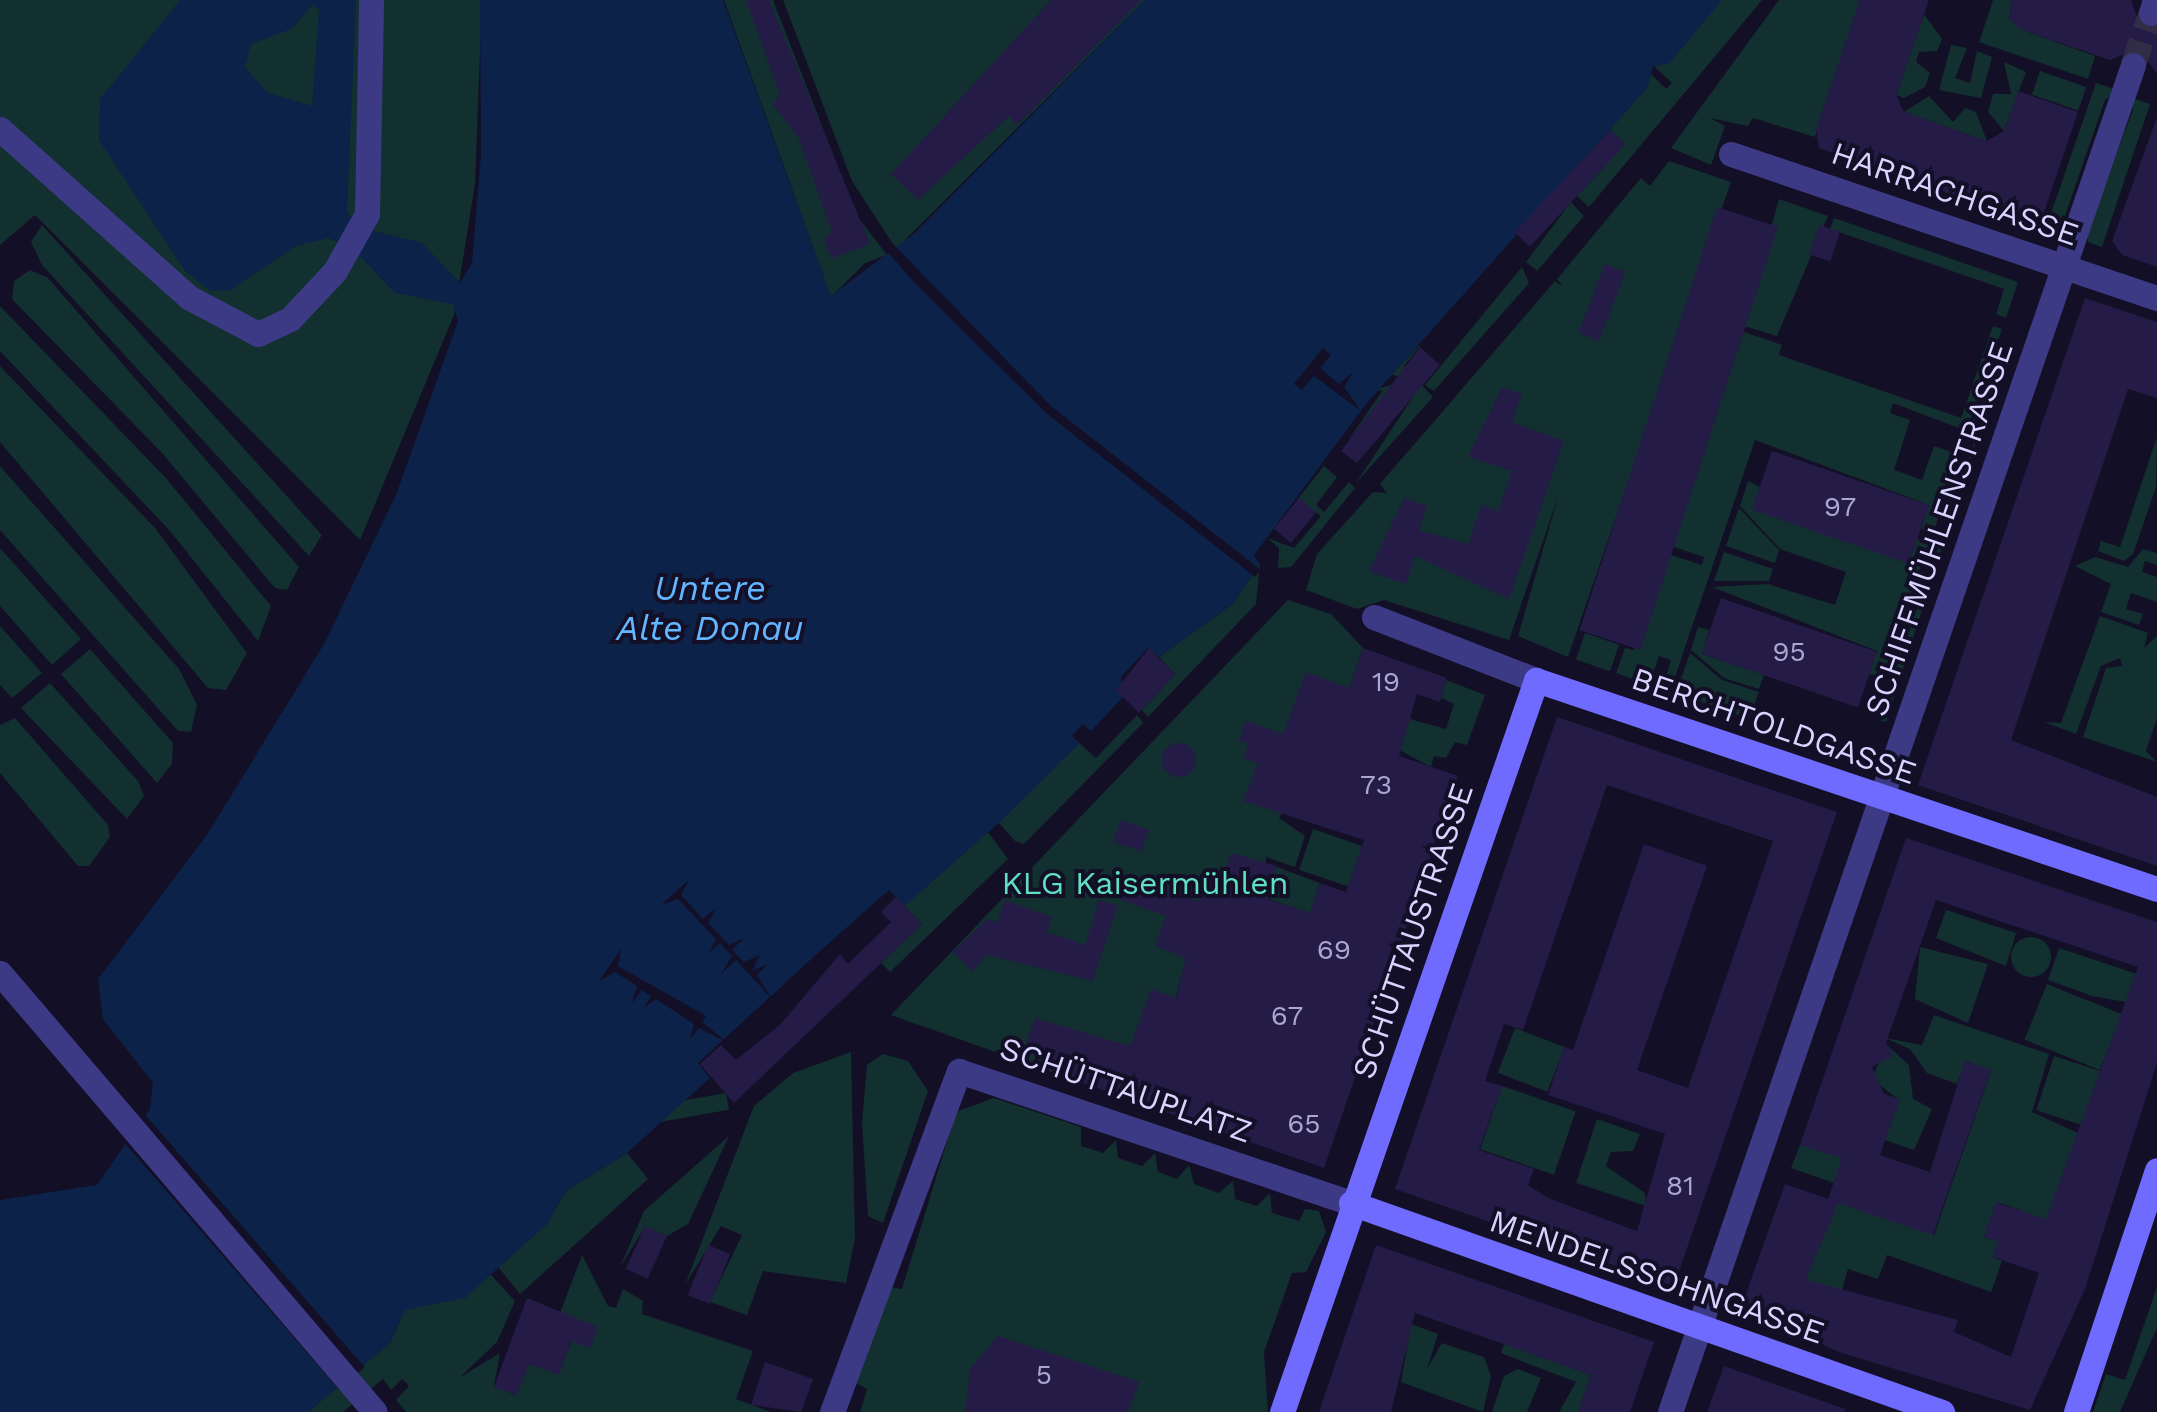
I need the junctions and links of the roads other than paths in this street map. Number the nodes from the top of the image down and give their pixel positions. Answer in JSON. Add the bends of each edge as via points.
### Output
{"nodes":[{"id":1,"x":371,"y":0,"type":"edge"},
{"id":2,"x":2133,"y":65,"type":"tunnel mouth"},
{"id":3,"x":0,"y":129,"type":"edge"},
{"id":4,"x":1731,"y":154,"type":"dead end"},
{"id":5,"x":2064,"y":265,"type":"junction"},
{"id":6,"x":2157,"y":298,"type":"edge"},
{"id":7,"x":1374,"y":618,"type":"dead end"},
{"id":8,"x":1536,"y":680,"type":"junction"},
{"id":9,"x":1880,"y":797,"type":"junction"},
{"id":10,"x":2157,"y":890,"type":"edge"},
{"id":11,"x":0,"y":973,"type":"edge"},
{"id":12,"x":2157,"y":1170,"type":"edge"},
{"id":13,"x":1351,"y":1203,"type":"junction"},
{"id":14,"x":1700,"y":1327,"type":"junction"},
{"id":15,"x":368,"y":1404,"type":"edge"},
{"id":16,"x":832,"y":1412,"type":"edge"},
{"id":17,"x":1282,"y":1412,"type":"edge"},
{"id":18,"x":1670,"y":1412,"type":"edge"},
{"id":19,"x":1942,"y":1412,"type":"edge"},
{"id":20,"x":2076,"y":1412,"type":"edge"}],
"edges":[{"from":1,"to":3,"type":"street","via":[[367,214],[346,252],[290,319],[258,334],[190,298]]},
{"from":2,"to":5,"type":"street","name":"SCHIFFMÜHLENSTRASSE"},
{"from":4,"to":5,"type":"street","name":"HARRACHGASSE"},
{"from":5,"to":6,"type":"street","name":"HARRACHGASSE"},
{"from":5,"to":9,"type":"street","name":"SCHIFFMÜHLENSTRASSE"},
{"from":7,"to":8,"type":"street","name":"BERCHTOLDGASSE"},
{"from":8,"to":9,"type":"street","name":"BERCHTOLDGASSE"},
{"from":8,"to":13,"type":"street","name":"SCHÜTTAUSTRASSE"},
{"from":9,"to":10,"type":"street","name":"BERCHTOLDGASSE"},
{"from":9,"to":14,"type":"street","name":"SCHIFFMÜHLENSTRASSE"},
{"from":11,"to":15,"type":"street"},
{"from":12,"to":20,"type":"street"},
{"from":13,"to":14,"type":"street","name":"MENDELSSOHNGASSE"},
{"from":13,"to":16,"type":"street","name":"SCHÜTTAUPLATZ","via":[[975,1072],[948,1081]]},
{"from":13,"to":17,"type":"street"},
{"from":14,"to":18,"type":"street","name":"SCHIFFMÜHLENSTRASSE"},
{"from":14,"to":19,"type":"street","name":"MENDELSSOHNGASSE"}]}
